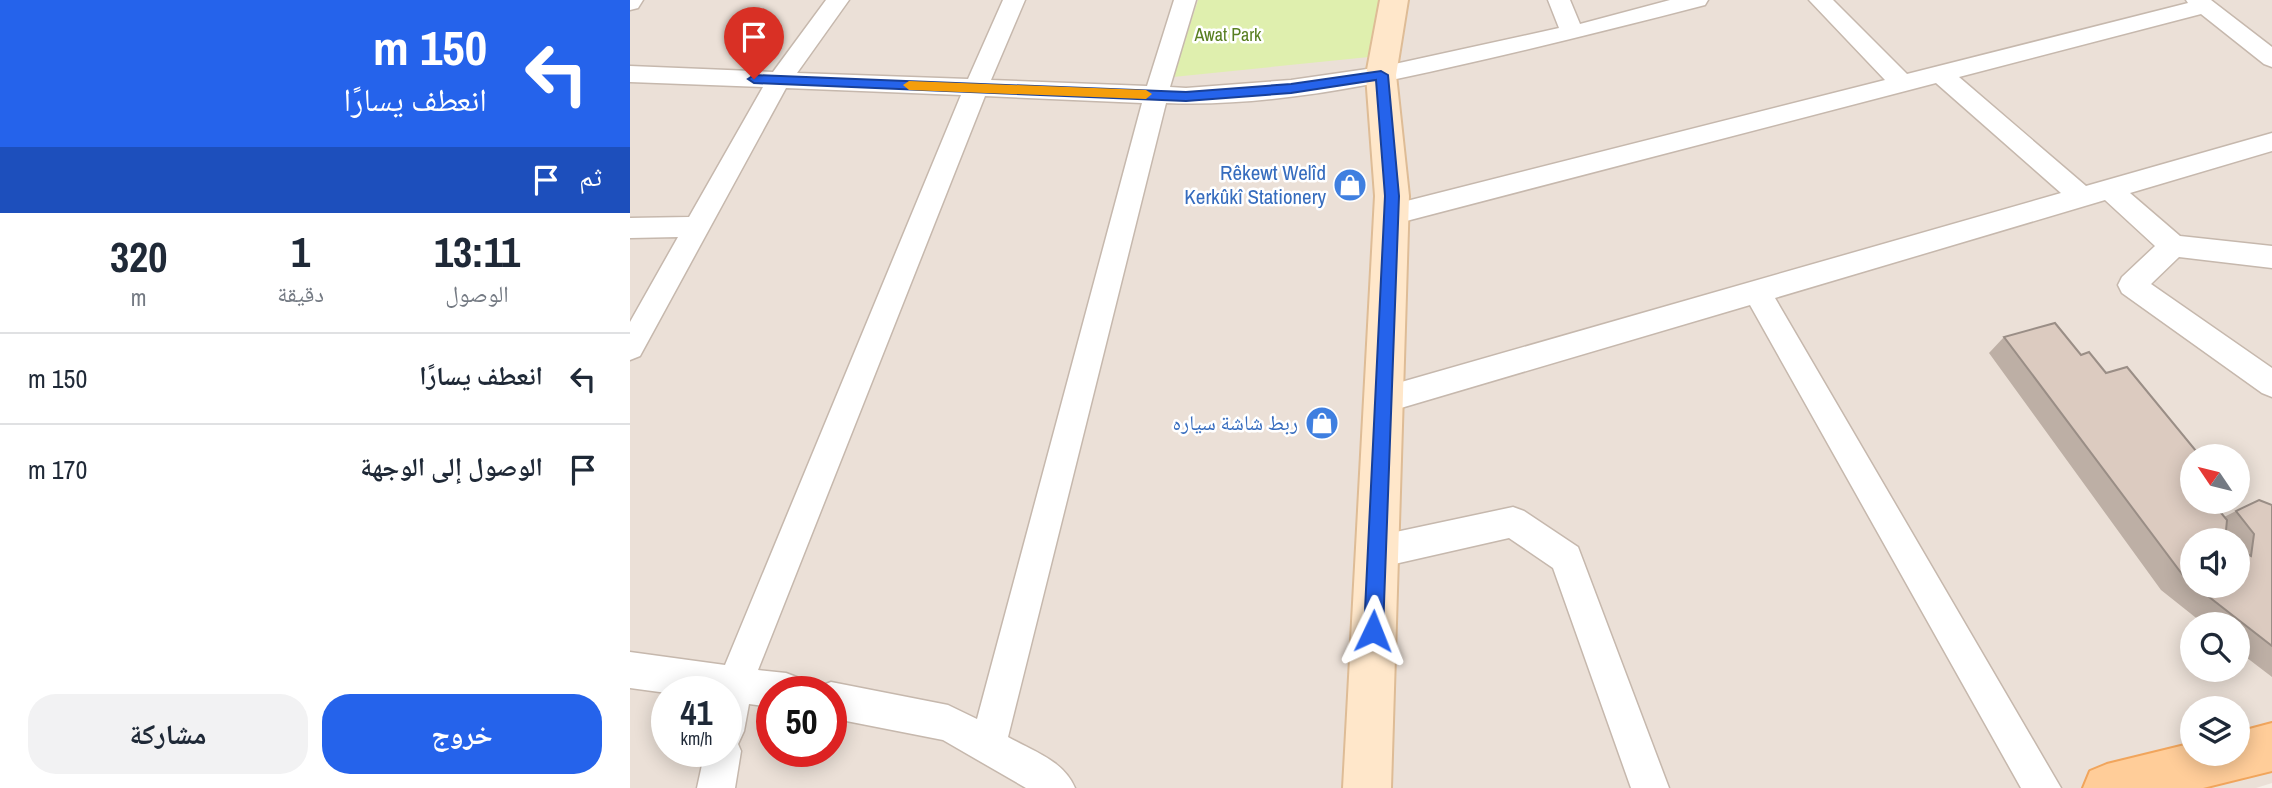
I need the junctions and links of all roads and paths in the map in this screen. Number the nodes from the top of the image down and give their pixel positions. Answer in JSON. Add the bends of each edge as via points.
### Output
{"nodes":[{"id":1,"x":838,"y":0,"type":"edge"},
{"id":2,"x":1014,"y":0,"type":"edge"},
{"id":3,"x":1185,"y":0,"type":"edge"},
{"id":4,"x":1394,"y":0,"type":"edge"},
{"id":5,"x":1559,"y":0,"type":"edge"},
{"id":6,"x":1697,"y":0,"type":"edge"},
{"id":7,"x":1820,"y":0,"type":"edge"},
{"id":8,"x":2201,"y":3,"type":"edge"},
{"id":9,"x":1573,"y":33,"type":"junction"},
{"id":10,"x":2272,"y":59,"type":"edge"},
{"id":11,"x":630,"y":74,"type":"edge"},
{"id":12,"x":1941,"y":74,"type":"junction"},
{"id":13,"x":1381,"y":75,"type":"junction"},
{"id":14,"x":779,"y":80,"type":"junction"},
{"id":15,"x":1902,"y":83,"type":"junction"},
{"id":16,"x":976,"y":88,"type":"junction"},
{"id":17,"x":1156,"y":95,"type":"junction"},
{"id":18,"x":2272,"y":142,"type":"edge"},
{"id":19,"x":2110,"y":190,"type":"junction"},
{"id":20,"x":2083,"y":198,"type":"junction"},
{"id":21,"x":1391,"y":215,"type":"junction"},
{"id":22,"x":697,"y":227,"type":"junction"},
{"id":23,"x":630,"y":228,"type":"edge"},
{"id":24,"x":2173,"y":246,"type":"junction"},
{"id":25,"x":2272,"y":257,"type":"edge"},
{"id":26,"x":1757,"y":292,"type":"junction"},
{"id":27,"x":630,"y":348,"type":"edge"},
{"id":28,"x":2272,"y":384,"type":"edge"},
{"id":29,"x":1384,"y":400,"type":"junction"},
{"id":30,"x":1377,"y":552,"type":"junction"},
{"id":31,"x":630,"y":670,"type":"edge"},
{"id":32,"x":675,"y":676,"type":"edge"},
{"id":33,"x":738,"y":676,"type":"edge"},
{"id":34,"x":847,"y":703,"type":"edge"},
{"id":35,"x":988,"y":746,"type":"junction"},
{"id":36,"x":2272,"y":747,"type":"edge"},
{"id":37,"x":720,"y":767,"type":"edge"},
{"id":38,"x":716,"y":788,"type":"edge"},
{"id":39,"x":1056,"y":788,"type":"edge"},
{"id":40,"x":1367,"y":788,"type":"edge"},
{"id":41,"x":1650,"y":788,"type":"edge"},
{"id":42,"x":2042,"y":788,"type":"edge"},
{"id":43,"x":2107,"y":788,"type":"edge"}],
"edges":[{"from":1,"to":14,"type":"street"},
{"from":2,"to":16,"type":"street"},
{"from":3,"to":17,"type":"street"},
{"from":4,"to":13,"type":"main road"},
{"from":5,"to":9,"type":"street"},
{"from":6,"to":9,"type":"street"},
{"from":7,"to":15,"type":"street"},
{"from":8,"to":10,"type":"street"},
{"from":8,"to":12,"type":"street"},
{"from":9,"to":13,"type":"street"},
{"from":11,"to":14,"type":"street"},
{"from":12,"to":15,"type":"street"},
{"from":12,"to":20,"type":"street"},
{"from":13,"to":17,"type":"street","via":[[1291,88]]},
{"from":13,"to":21,"type":"main road"},
{"from":14,"to":16,"type":"street"},
{"from":14,"to":22,"type":"street"},
{"from":15,"to":21,"type":"street"},
{"from":16,"to":17,"type":"street"},
{"from":16,"to":33,"type":"street"},
{"from":17,"to":35,"type":"street"},
{"from":18,"to":19,"type":"street"},
{"from":19,"to":20,"type":"street"},
{"from":19,"to":24,"type":"street"},
{"from":20,"to":26,"type":"street"},
{"from":21,"to":29,"type":"main road"},
{"from":22,"to":23,"type":"street"},
{"from":22,"to":27,"type":"street"},
{"from":24,"to":25,"type":"street"},
{"from":24,"to":28,"type":"street","via":[[2132,285]]},
{"from":26,"to":29,"type":"street"},
{"from":26,"to":42,"type":"street"},
{"from":29,"to":30,"type":"main road"},
{"from":30,"to":40,"type":"main road"},
{"from":30,"to":41,"type":"street","via":[[1513,522],[1566,558]]},
{"from":31,"to":32,"type":"street"},
{"from":34,"to":35,"type":"street","via":[[948,723]]},
{"from":35,"to":39,"type":"street"},
{"from":36,"to":43,"type":"main road"},
{"from":37,"to":38,"type":"street"}]}
